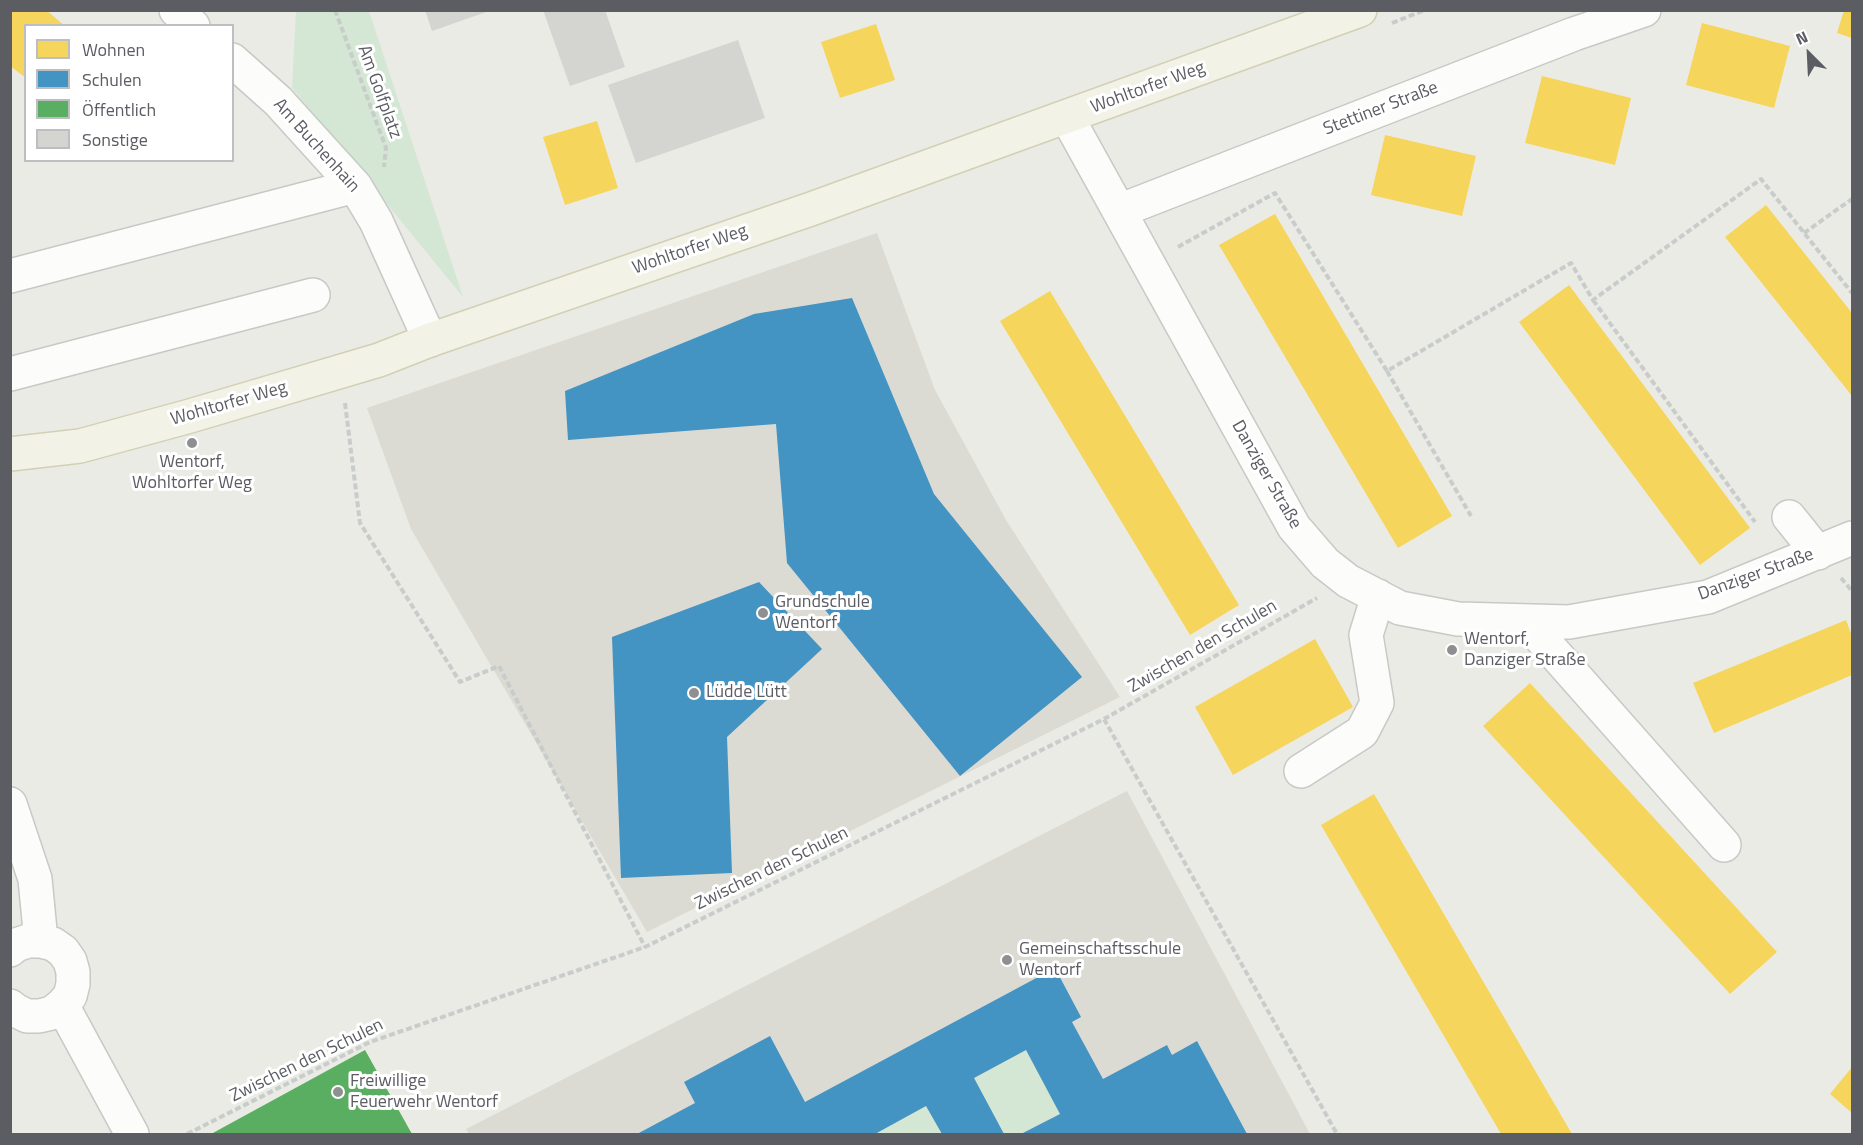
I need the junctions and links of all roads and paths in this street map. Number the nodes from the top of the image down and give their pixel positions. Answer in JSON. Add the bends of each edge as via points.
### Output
{"nodes":[{"id":1,"x":176,"y":10,"type":"edge"},
{"id":2,"x":335,"y":10,"type":"edge"},
{"id":3,"x":1360,"y":10,"type":"edge"},
{"id":4,"x":1644,"y":10,"type":"edge"},
{"id":5,"x":191,"y":24,"type":"edge"},
{"id":6,"x":234,"y":62,"type":"edge"},
{"id":7,"x":1067,"y":117,"type":"junction"},
{"id":8,"x":383,"y":169,"type":"dead end"},
{"id":9,"x":355,"y":186,"type":"junction"},
{"id":10,"x":1852,"y":199,"type":"edge"},
{"id":11,"x":1119,"y":211,"type":"junction"},
{"id":12,"x":1804,"y":233,"type":"junction"},
{"id":13,"x":1149,"y":263,"type":"junction"},
{"id":14,"x":10,"y":276,"type":"edge"},
{"id":15,"x":1852,"y":293,"type":"edge"},
{"id":16,"x":313,"y":296,"type":"dead end"},
{"id":17,"x":1593,"y":300,"type":"junction"},
{"id":18,"x":430,"y":340,"type":"junction"},
{"id":19,"x":1387,"y":371,"type":"junction"},
{"id":20,"x":10,"y":374,"type":"edge"},
{"id":21,"x":345,"y":402,"type":"dead end"},
{"id":22,"x":10,"y":454,"type":"edge"},
{"id":23,"x":1471,"y":516,"type":"dead end"},
{"id":24,"x":1789,"y":517,"type":"dead end"},
{"id":25,"x":1852,"y":538,"type":"edge"},
{"id":26,"x":1818,"y":553,"type":"junction"},
{"id":27,"x":1787,"y":566,"type":"junction"},
{"id":28,"x":1347,"y":581,"type":"junction"},
{"id":29,"x":1378,"y":596,"type":"junction"},
{"id":30,"x":1526,"y":621,"type":"junction"},
{"id":31,"x":1104,"y":719,"type":"junction"},
{"id":32,"x":1301,"y":771,"type":"dead end"},
{"id":33,"x":10,"y":804,"type":"edge"},
{"id":34,"x":1724,"y":845,"type":"dead end"},
{"id":35,"x":41,"y":941,"type":"junction"},
{"id":36,"x":645,"y":947,"type":"junction"},
{"id":37,"x":10,"y":950,"type":"edge"},
{"id":38,"x":62,"y":1005,"type":"junction"},
{"id":39,"x":10,"y":1006,"type":"edge"},
{"id":40,"x":132,"y":1134,"type":"edge"},
{"id":41,"x":187,"y":1134,"type":"edge"},
{"id":42,"x":1337,"y":1134,"type":"edge"}],
"edges":[{"from":1,"to":5,"type":"street"},
{"from":2,"to":8,"type":"path","name":"Am Golfplatz","via":[[387,148]]},
{"from":3,"to":7,"type":"main road","name":"Wohltorfer Weg"},
{"from":4,"to":11,"type":"street","name":"Stettiner Straße"},
{"from":6,"to":9,"type":"street","name":"Am Buchenhain","via":[[278,101]]},
{"from":7,"to":11,"type":"street","name":"Danziger Straße"},
{"from":7,"to":18,"type":"main road","name":"Wohltorfer Weg"},
{"from":9,"to":14,"type":"street"},
{"from":9,"to":18,"type":"street","name":"Am Buchenhain","via":[[376,221]]},
{"from":10,"to":12,"type":"path"},
{"from":11,"to":13,"type":"street","name":"Danziger Straße"},
{"from":12,"to":15,"type":"path"},
{"from":12,"to":17,"type":"path","via":[[1761,179]]},
{"from":13,"to":19,"type":"path","via":[[1275,193]]},
{"from":13,"to":28,"type":"street","name":"Danziger Straße","via":[[1294,527],[1325,563]]},
{"from":16,"to":20,"type":"street"},
{"from":17,"to":19,"type":"path","via":[[1571,263]]},
{"from":17,"to":27,"type":"path"},
{"from":18,"to":22,"type":"main road","name":"Wohltorfer Weg","via":[[379,360],[80,446]]},
{"from":19,"to":23,"type":"path"},
{"from":21,"to":36,"type":"path","via":[[360,523],[460,682],[499,666]]},
{"from":24,"to":26,"type":"street"},
{"from":25,"to":26,"type":"street","name":"Danziger Straße"},
{"from":26,"to":27,"type":"street","name":"Danziger Straße"},
{"from":27,"to":30,"type":"street","name":"Danziger Straße","via":[[1708,597],[1569,622]]},
{"from":28,"to":29,"type":"street","name":"Danziger Straße"},
{"from":28,"to":31,"type":"path","name":"Zwischen den Schulen"},
{"from":29,"to":30,"type":"street","name":"Danziger Straße","via":[[1400,608],[1458,619]]},
{"from":29,"to":32,"type":"street","via":[[1366,635],[1377,703],[1362,732]]},
{"from":30,"to":34,"type":"street"},
{"from":31,"to":36,"type":"path","name":"Zwischen den Schulen"},
{"from":31,"to":42,"type":"path"},
{"from":33,"to":35,"type":"street","via":[[35,879]]},
{"from":35,"to":37,"type":"street","via":[[28,941]]},
{"from":35,"to":38,"type":"street","via":[[53,944],[70,961],[73,984]]},
{"from":36,"to":41,"type":"path","name":"Zwischen den Schulen","via":[[370,1042]]},
{"from":38,"to":39,"type":"street","via":[[39,1016],[27,1016]]},
{"from":38,"to":40,"type":"street"}]}
